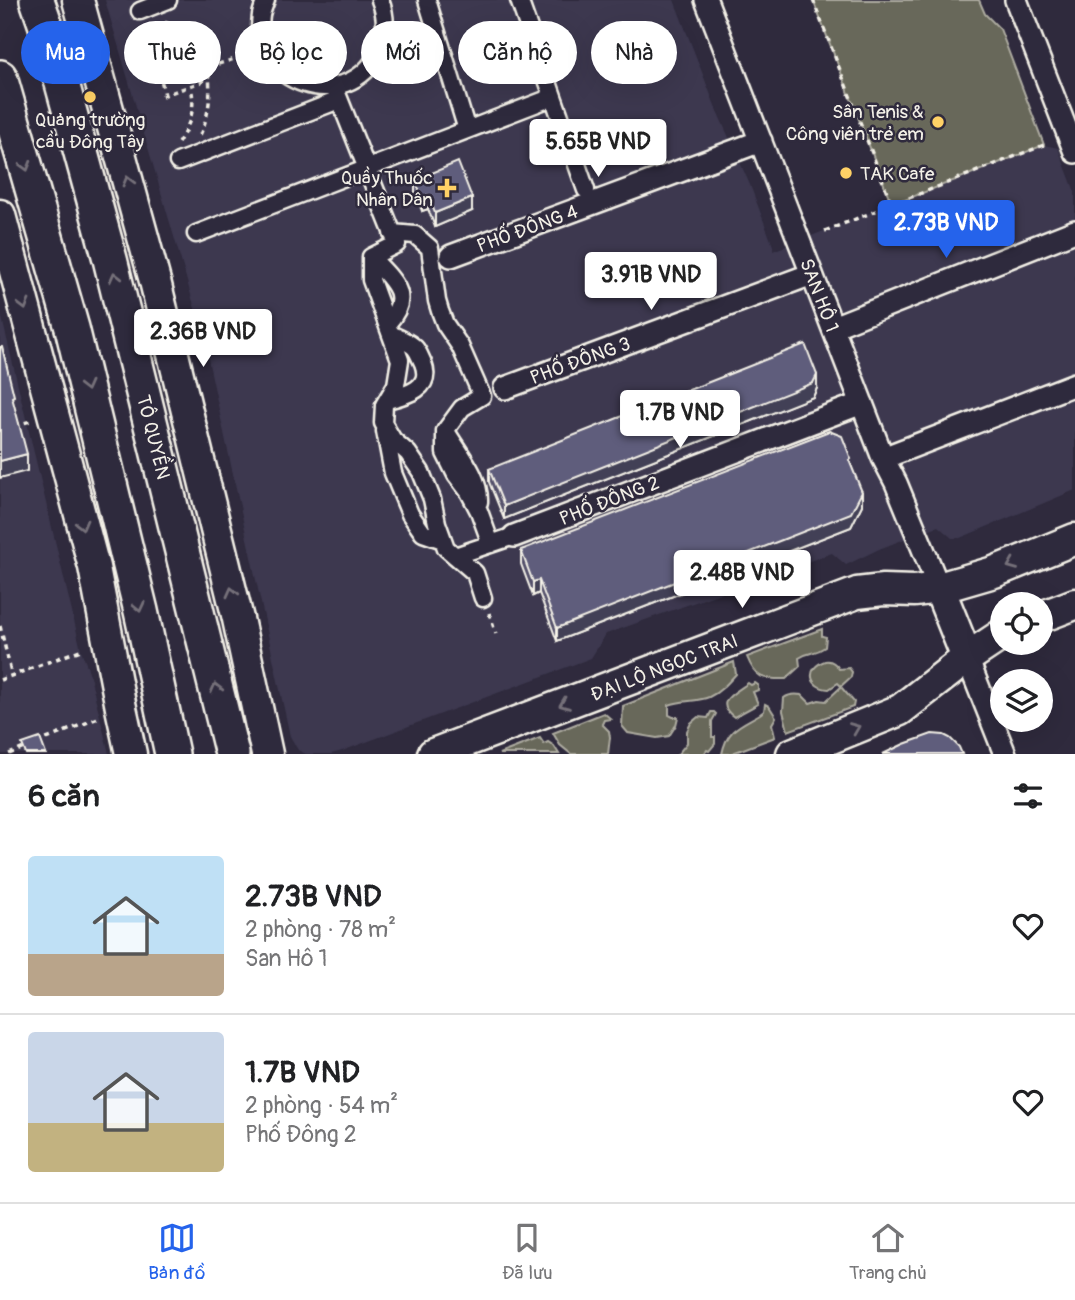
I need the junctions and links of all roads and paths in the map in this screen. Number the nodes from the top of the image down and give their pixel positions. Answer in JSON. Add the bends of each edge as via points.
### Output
{"nodes":[{"id":1,"x":37,"y":0,"type":"edge"},
{"id":2,"x":78,"y":0,"type":"edge"},
{"id":3,"x":168,"y":0,"type":"edge"},
{"id":4,"x":266,"y":0,"type":"edge"},
{"id":5,"x":380,"y":0,"type":"edge"},
{"id":6,"x":427,"y":0,"type":"edge"},
{"id":7,"x":519,"y":0,"type":"edge"},
{"id":8,"x":706,"y":0,"type":"edge"},
{"id":9,"x":813,"y":0,"type":"edge"},
{"id":10,"x":1016,"y":0,"type":"edge"},
{"id":11,"x":141,"y":10,"type":"joint"},
{"id":12,"x":164,"y":21,"type":"edge"},
{"id":13,"x":261,"y":21,"type":"edge"},
{"id":14,"x":0,"y":77,"type":"edge"},
{"id":15,"x":161,"y":84,"type":"edge"},
{"id":16,"x":195,"y":84,"type":"edge"},
{"id":17,"x":210,"y":84,"type":"edge"},
{"id":18,"x":304,"y":84,"type":"edge"},
{"id":19,"x":192,"y":92,"type":"dead end"},
{"id":20,"x":336,"y":93,"type":"junction"},
{"id":21,"x":554,"y":97,"type":"junction"},
{"id":22,"x":467,"y":130,"type":"junction"},
{"id":23,"x":761,"y":141,"type":"junction"},
{"id":24,"x":1044,"y":145,"type":"dead end"},
{"id":25,"x":1075,"y":152,"type":"edge"},
{"id":26,"x":181,"y":156,"type":"junction"},
{"id":27,"x":367,"y":169,"type":"junction"},
{"id":28,"x":586,"y":190,"type":"dead end"},
{"id":29,"x":892,"y":205,"type":"junction"},
{"id":30,"x":0,"y":215,"type":"edge"},
{"id":31,"x":825,"y":231,"type":"dead end"},
{"id":32,"x":1075,"y":231,"type":"edge"},
{"id":33,"x":392,"y":233,"type":"junction"},
{"id":34,"x":195,"y":234,"type":"dead end"},
{"id":35,"x":371,"y":257,"type":"junction"},
{"id":36,"x":441,"y":260,"type":"junction"},
{"id":37,"x":812,"y":274,"type":"junction"},
{"id":38,"x":833,"y":327,"type":"junction"},
{"id":39,"x":389,"y":329,"type":"junction"},
{"id":40,"x":1075,"y":384,"type":"edge"},
{"id":41,"x":505,"y":388,"type":"joint"},
{"id":42,"x":482,"y":396,"type":"junction"},
{"id":43,"x":387,"y":400,"type":"junction"},
{"id":44,"x":862,"y":403,"type":"junction"},
{"id":45,"x":383,"y":423,"type":"junction"},
{"id":46,"x":883,"y":458,"type":"junction"},
{"id":47,"x":423,"y":476,"type":"junction"},
{"id":48,"x":398,"y":485,"type":"junction"},
{"id":49,"x":513,"y":536,"type":"joint"},
{"id":50,"x":1075,"y":539,"type":"edge"},
{"id":51,"x":443,"y":540,"type":"junction"},
{"id":52,"x":491,"y":544,"type":"junction"},
{"id":53,"x":455,"y":556,"type":"junction"},
{"id":54,"x":939,"y":588,"type":"junction"},
{"id":55,"x":483,"y":598,"type":"dead end"},
{"id":56,"x":1075,"y":604,"type":"edge"},
{"id":57,"x":1053,"y":612,"type":"edge"},
{"id":58,"x":0,"y":626,"type":"edge"},
{"id":59,"x":108,"y":639,"type":"junction"},
{"id":60,"x":990,"y":643,"type":"edge"},
{"id":61,"x":967,"y":658,"type":"junction"},
{"id":62,"x":12,"y":676,"type":"junction"},
{"id":63,"x":0,"y":680,"type":"edge"},
{"id":64,"x":100,"y":717,"type":"dead end"},
{"id":65,"x":9,"y":754,"type":"edge"},
{"id":66,"x":131,"y":754,"type":"edge"},
{"id":67,"x":172,"y":754,"type":"edge"},
{"id":68,"x":232,"y":754,"type":"edge"},
{"id":69,"x":267,"y":754,"type":"edge"},
{"id":70,"x":433,"y":754,"type":"edge"},
{"id":71,"x":792,"y":754,"type":"edge"},
{"id":72,"x":1005,"y":754,"type":"edge"}],
"edges":[{"from":68,"to":1,"type":"main road","name":"TÔ QUYỀN","one_way":true,"via":[[110,259]]},
{"from":69,"to":2,"type":"main road","one_way":true,"via":[[155,281]]},
{"from":3,"to":11,"type":"street"},
{"from":4,"to":13,"type":"street"},
{"from":5,"to":20,"type":"street","via":[[386,23],[383,44],[374,62]]},
{"from":6,"to":22,"type":"street"},
{"from":7,"to":21,"type":"street"},
{"from":8,"to":23,"type":"street","name":"SAN HÔ 1"},
{"from":9,"to":29,"type":"path"},
{"from":10,"to":25,"type":"street"},
{"from":11,"to":12,"type":"path"},
{"from":14,"to":67,"type":"main road","one_way":true,"via":[[72,328]]},
{"from":15,"to":16,"type":"path","via":[[163,95]]},
{"from":17,"to":26,"type":"path","via":[[208,119]]},
{"from":18,"to":20,"type":"street"},
{"from":19,"to":26,"type":"path","via":[[193,112]]},
{"from":20,"to":26,"type":"street"},
{"from":20,"to":27,"type":"street"},
{"from":21,"to":22,"type":"street"},
{"from":21,"to":28,"type":"street"},
{"from":22,"to":27,"type":"street"},
{"from":23,"to":36,"type":"street","name":"PHỐ ĐÔNG 4"},
{"from":23,"to":37,"type":"street","name":"SAN HÔ 1"},
{"from":24,"to":29,"type":"path"},
{"from":27,"to":33,"type":"street"},
{"from":27,"to":34,"type":"street"},
{"from":29,"to":31,"type":"path"},
{"from":30,"to":59,"type":"main road","one_way":true,"via":[[94,567]]},
{"from":32,"to":38,"type":"street"},
{"from":33,"to":35,"type":"street","via":[[397,244]]},
{"from":33,"to":36,"type":"street","via":[[415,235]]},
{"from":35,"to":39,"type":"street","via":[[371,280]]},
{"from":35,"to":39,"type":"street","via":[[399,289],[397,313]]},
{"from":36,"to":42,"type":"street","via":[[437,302]]},
{"from":37,"to":38,"type":"street","name":"SAN HÔ 1"},
{"from":37,"to":41,"type":"street","name":"PHỐ ĐÔNG 3"},
{"from":38,"to":44,"type":"street","name":"SAN HÔ 1"},
{"from":39,"to":43,"type":"street","via":[[400,360],[396,385]]},
{"from":39,"to":43,"type":"street","via":[[415,347],[425,379],[421,387]]},
{"from":40,"to":46,"type":"street"},
{"from":41,"to":42,"type":"street"},
{"from":42,"to":52,"type":"street","via":[[462,408],[445,431],[445,453],[479,511]]},
{"from":43,"to":45,"type":"street"},
{"from":44,"to":46,"type":"street","name":"SAN HÔ 1"},
{"from":44,"to":49,"type":"street","name":"PHỐ ĐÔNG 2"},
{"from":45,"to":47,"type":"street"},
{"from":45,"to":48,"type":"street"},
{"from":46,"to":54,"type":"street","name":"SAN HÔ 1"},
{"from":47,"to":48,"type":"street"},
{"from":47,"to":51,"type":"street"},
{"from":48,"to":51,"type":"street","via":[[422,533]]},
{"from":49,"to":52,"type":"street"},
{"from":50,"to":54,"type":"main road","name":"ĐẠI LỘ NGỌC TRAI","one_way":true,"via":[[994,572]]},
{"from":51,"to":53,"type":"street"},
{"from":52,"to":53,"type":"street"},
{"from":53,"to":55,"type":"street","via":[[475,573]]},
{"from":54,"to":61,"type":"main road"},
{"from":54,"to":70,"type":"main road","name":"ĐẠI LỘ NGỌC TRAI","one_way":true,"via":[[857,593]]},
{"from":56,"to":57,"type":"main road"},
{"from":58,"to":62,"type":"path"},
{"from":59,"to":62,"type":"path"},
{"from":59,"to":66,"type":"main road"},
{"from":60,"to":61,"type":"main road"},
{"from":71,"to":61,"type":"main road","one_way":true,"via":[[900,710]]},
{"from":61,"to":72,"type":"street"},
{"from":62,"to":63,"type":"path"},
{"from":64,"to":65,"type":"path"}]}
